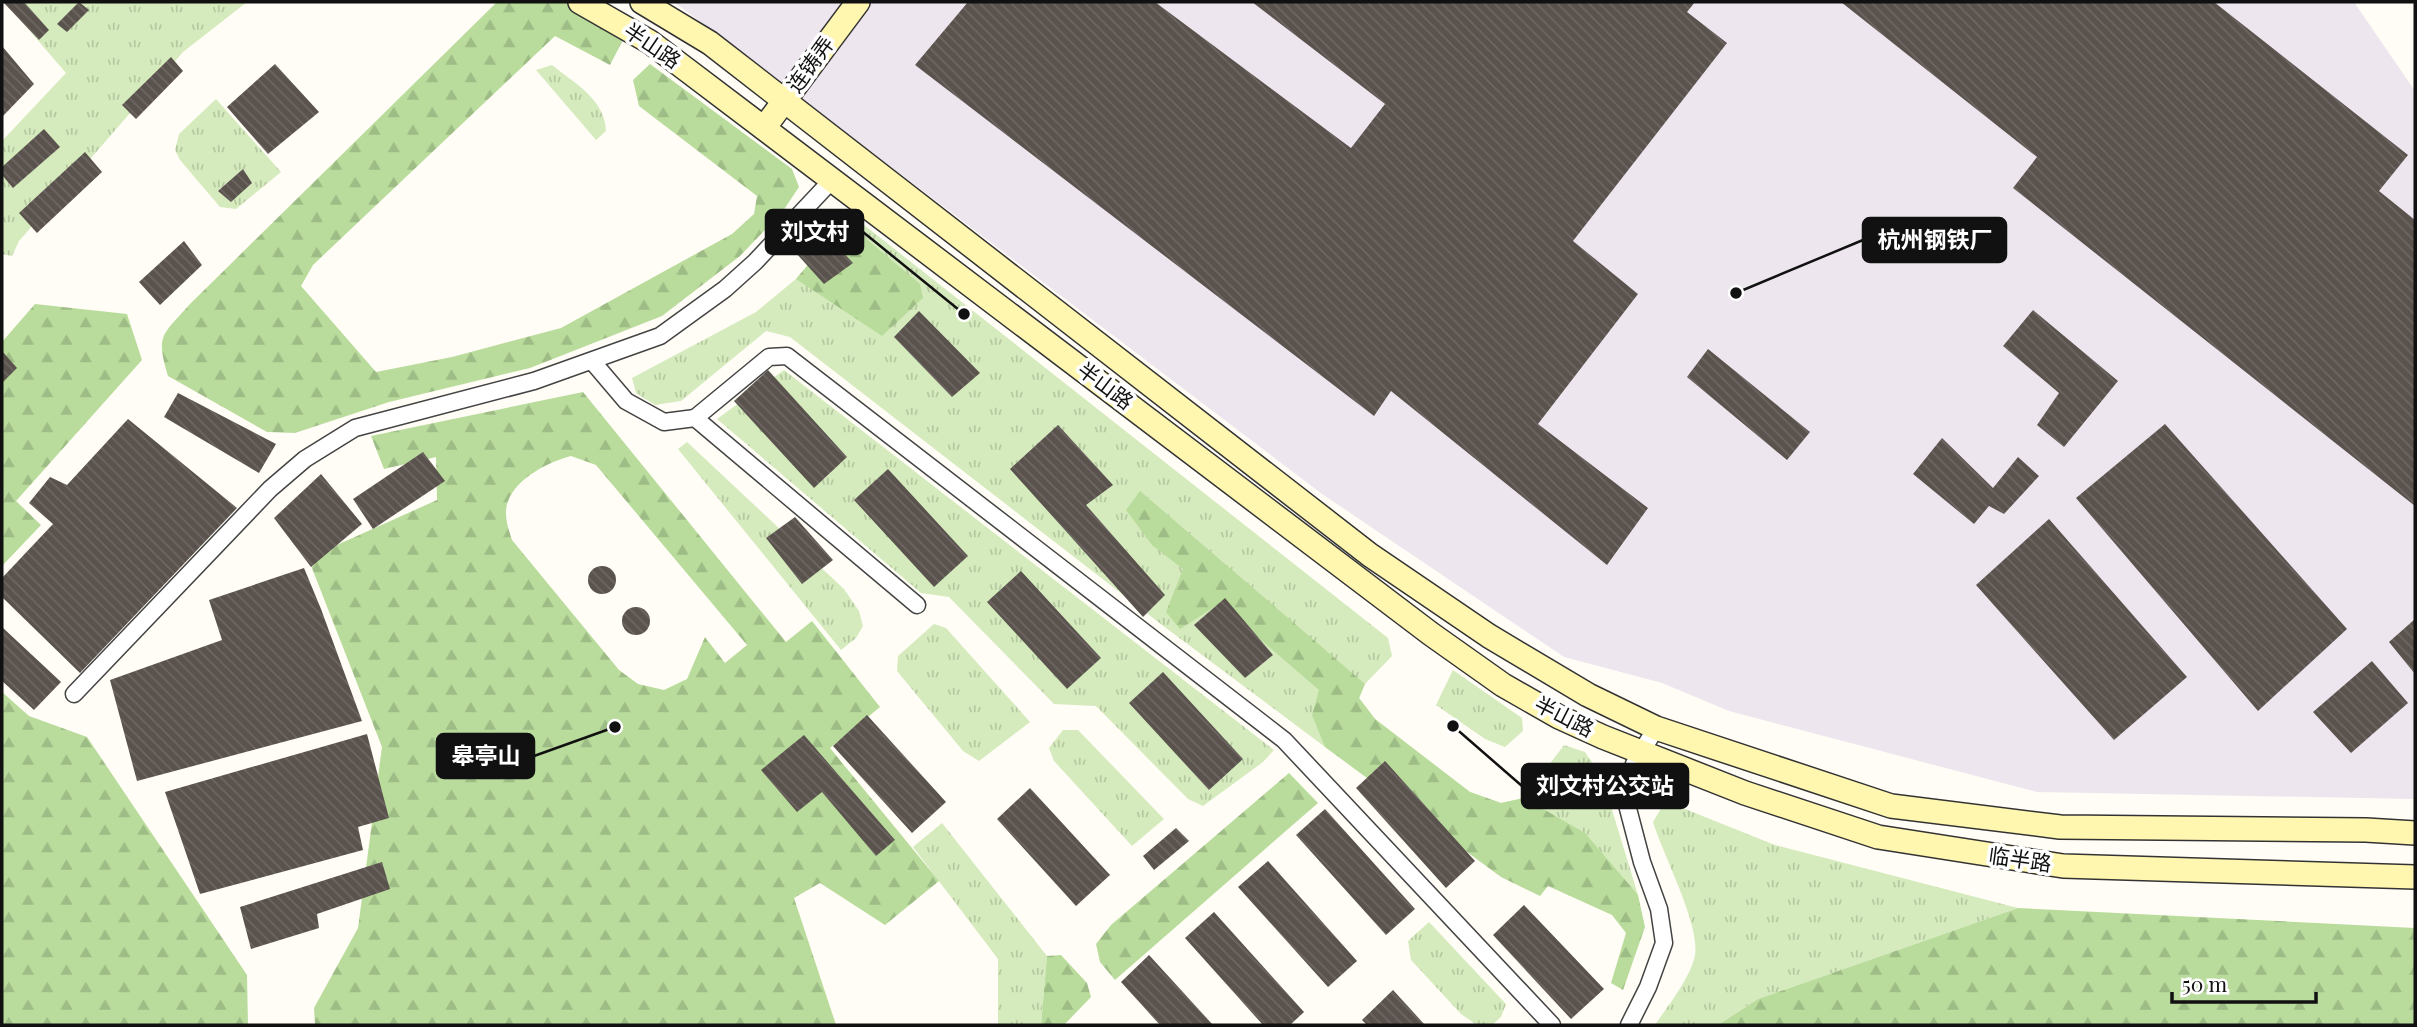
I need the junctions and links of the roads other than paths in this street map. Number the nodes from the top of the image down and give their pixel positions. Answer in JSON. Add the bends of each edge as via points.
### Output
{"nodes":[{"id":1,"x":580,"y":2,"type":"edge"},
{"id":2,"x":642,"y":2,"type":"edge"},
{"id":3,"x":858,"y":2,"type":"edge"},
{"id":4,"x":784,"y":101,"type":"junction"},
{"id":5,"x":764,"y":128,"type":"junction"},
{"id":6,"x":832,"y":180,"type":"junction"},
{"id":7,"x":592,"y":361,"type":"junction"},
{"id":8,"x":695,"y":418,"type":"junction"},
{"id":9,"x":917,"y":605,"type":"dead end"},
{"id":10,"x":74,"y":694,"type":"dead end"},
{"id":11,"x":1657,"y":728,"type":"junction"},
{"id":12,"x":1641,"y":752,"type":"junction"},
{"id":13,"x":2415,"y":834,"type":"edge"},
{"id":14,"x":2415,"y":877,"type":"edge"},
{"id":15,"x":1552,"y":1025,"type":"edge"},
{"id":16,"x":1629,"y":1025,"type":"edge"}],
"edges":[{"from":1,"to":5,"type":"main road","name":"半山路","via":[[650,42]]},
{"from":2,"to":4,"type":"main road","name":"半山路","via":[[710,43]]},
{"from":3,"to":4,"type":"main road","name":"连铸弄"},
{"from":4,"to":5,"type":"main road","name":"连铸弄"},
{"from":4,"to":11,"type":"main road","name":"半山路","via":[[1370,555],[1489,636],[1588,695]]},
{"from":5,"to":6,"type":"main road","name":"半山路"},
{"from":6,"to":7,"type":"street","via":[[725,289],[660,336]]},
{"from":6,"to":12,"type":"main road","name":"半山路","via":[[1431,635],[1559,717]]},
{"from":7,"to":8,"type":"street","via":[[626,401],[664,422]]},
{"from":7,"to":10,"type":"street","via":[[355,428],[305,459],[270,489]]},
{"from":8,"to":9,"type":"street"},
{"from":8,"to":15,"type":"street","via":[[769,357],[787,356],[1284,740]]},
{"from":11,"to":12,"type":"street"},
{"from":11,"to":13,"type":"main road","name":"临半路","via":[[1891,806],[2060,827]]},
{"from":12,"to":14,"type":"main road","name":"临半路","via":[[1878,837],[1955,850],[2063,866]]},
{"from":12,"to":16,"type":"street","via":[[1626,801],[1664,943]]}]}
